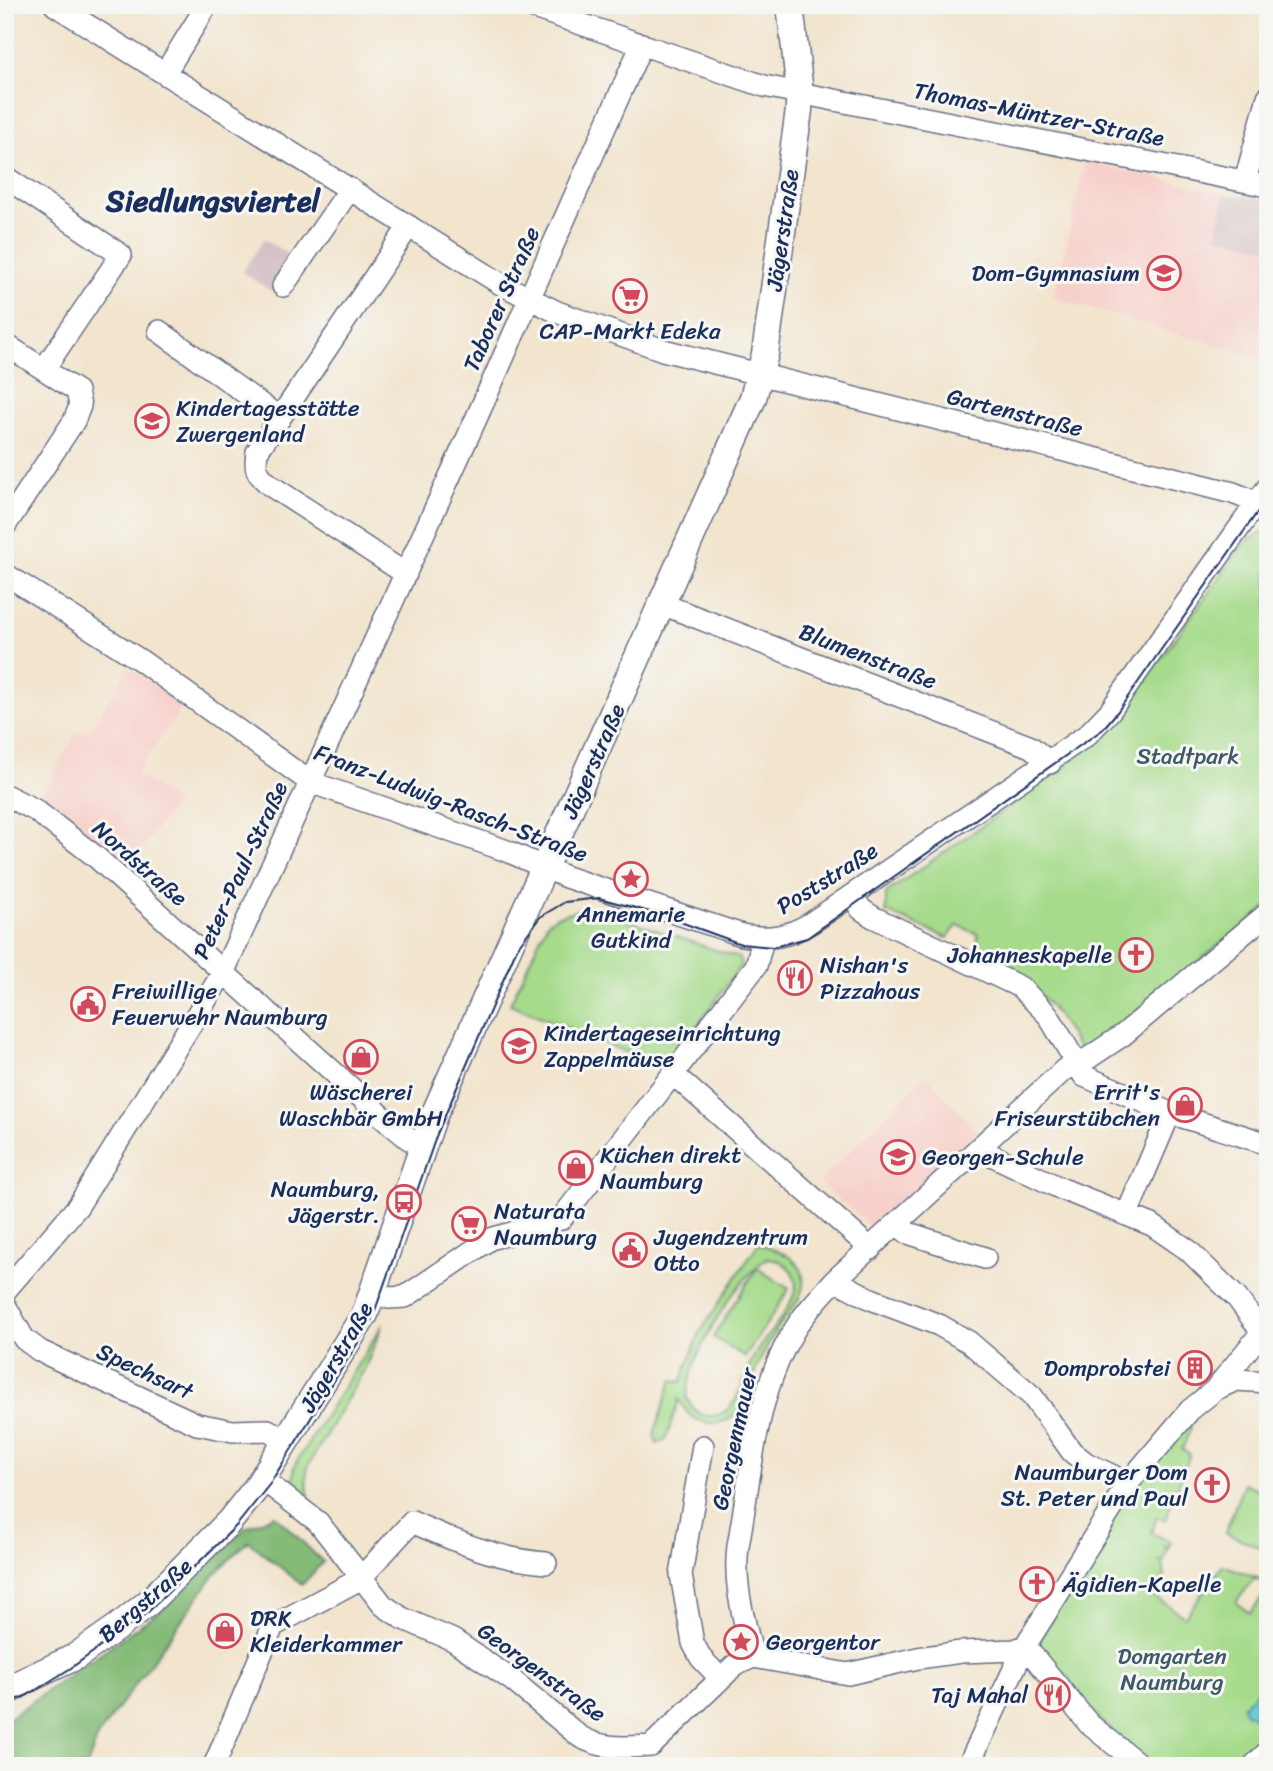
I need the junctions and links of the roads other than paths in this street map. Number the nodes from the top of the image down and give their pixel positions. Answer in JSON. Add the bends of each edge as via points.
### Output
{"nodes":[{"id":1,"x":55,"y":5,"type":"edge"},
{"id":2,"x":206,"y":5,"type":"edge"},
{"id":3,"x":525,"y":5,"type":"edge"},
{"id":4,"x":790,"y":5,"type":"edge"},
{"id":5,"x":642,"y":44,"type":"junction"},
{"id":6,"x":165,"y":73,"type":"junction"},
{"id":7,"x":799,"y":93,"type":"junction"},
{"id":8,"x":1268,"y":97,"type":"edge"},
{"id":9,"x":5,"y":177,"type":"edge"},
{"id":10,"x":1245,"y":181,"type":"junction"},
{"id":11,"x":1268,"y":186,"type":"edge"},
{"id":12,"x":350,"y":189,"type":"junction"},
{"id":13,"x":409,"y":226,"type":"junction"},
{"id":14,"x":283,"y":286,"type":"dead end"},
{"id":15,"x":530,"y":300,"type":"junction"},
{"id":16,"x":159,"y":331,"type":"dead end"},
{"id":17,"x":5,"y":344,"type":"edge"},
{"id":18,"x":44,"y":369,"type":"junction"},
{"id":19,"x":761,"y":374,"type":"junction"},
{"id":20,"x":280,"y":418,"type":"junction"},
{"id":21,"x":1264,"y":499,"type":"edge"},
{"id":22,"x":5,"y":526,"type":"edge"},
{"id":23,"x":5,"y":574,"type":"edge"},
{"id":24,"x":405,"y":574,"type":"junction"},
{"id":25,"x":662,"y":604,"type":"junction"},
{"id":26,"x":1049,"y":763,"type":"junction"},
{"id":27,"x":310,"y":782,"type":"junction"},
{"id":28,"x":5,"y":795,"type":"edge"},
{"id":29,"x":545,"y":868,"type":"junction"},
{"id":30,"x":852,"y":895,"type":"junction"},
{"id":31,"x":1268,"y":913,"type":"edge"},
{"id":32,"x":763,"y":939,"type":"junction"},
{"id":33,"x":224,"y":971,"type":"junction"},
{"id":34,"x":1076,"y":1063,"type":"junction"},
{"id":35,"x":673,"y":1074,"type":"junction"},
{"id":36,"x":1170,"y":1113,"type":"junction"},
{"id":37,"x":423,"y":1144,"type":"junction"},
{"id":38,"x":1268,"y":1144,"type":"edge"},
{"id":39,"x":979,"y":1149,"type":"junction"},
{"id":40,"x":1127,"y":1214,"type":"junction"},
{"id":41,"x":897,"y":1224,"type":"junction"},
{"id":42,"x":871,"y":1249,"type":"junction"},
{"id":43,"x":985,"y":1258,"type":"dead end"},
{"id":44,"x":835,"y":1280,"type":"junction"},
{"id":45,"x":5,"y":1292,"type":"edge"},
{"id":46,"x":374,"y":1293,"type":"junction"},
{"id":47,"x":5,"y":1305,"type":"edge"},
{"id":48,"x":1268,"y":1382,"type":"edge"},
{"id":49,"x":1216,"y":1389,"type":"junction"},
{"id":50,"x":287,"y":1440,"type":"junction"},
{"id":51,"x":703,"y":1446,"type":"dead end"},
{"id":52,"x":262,"y":1479,"type":"junction"},
{"id":53,"x":1128,"y":1483,"type":"junction"},
{"id":54,"x":546,"y":1563,"type":"dead end"},
{"id":55,"x":359,"y":1579,"type":"junction"},
{"id":56,"x":1025,"y":1646,"type":"junction"},
{"id":57,"x":753,"y":1657,"type":"junction"},
{"id":58,"x":720,"y":1678,"type":"junction"},
{"id":59,"x":5,"y":1694,"type":"edge"},
{"id":60,"x":1268,"y":1755,"type":"edge"},
{"id":61,"x":653,"y":1756,"type":"edge"},
{"id":62,"x":214,"y":1766,"type":"edge"},
{"id":63,"x":968,"y":1766,"type":"edge"},
{"id":64,"x":1141,"y":1766,"type":"edge"},
{"id":65,"x":1257,"y":1766,"type":"edge"}],
"edges":[{"from":1,"to":6,"type":"street","name":"Gartenstraße"},
{"from":2,"to":6,"type":"street"},
{"from":3,"to":5,"type":"street","name":"Thomas-Müntzer-Straße"},
{"from":4,"to":7,"type":"main road","name":"Jägerstraße"},
{"from":5,"to":7,"type":"street","name":"Thomas-Müntzer-Straße","via":[[764,86]]},
{"from":5,"to":15,"type":"street","name":"Taborer Straße"},
{"from":6,"to":12,"type":"street","name":"Gartenstraße"},
{"from":7,"to":10,"type":"street","name":"Thomas-Müntzer-Straße"},
{"from":7,"to":19,"type":"main road","name":"Jägerstraße"},
{"from":8,"to":10,"type":"street"},
{"from":9,"to":18,"type":"street","via":[[121,255]]},
{"from":10,"to":11,"type":"street","name":"Thomas-Müntzer-Straße"},
{"from":12,"to":13,"type":"street","name":"Gartenstraße"},
{"from":12,"to":14,"type":"street"},
{"from":13,"to":15,"type":"street","name":"Gartenstraße"},
{"from":13,"to":20,"type":"street"},
{"from":15,"to":19,"type":"street","name":"Gartenstraße","via":[[651,346]]},
{"from":15,"to":24,"type":"street","name":"Taborer Straße"},
{"from":16,"to":20,"type":"street"},
{"from":17,"to":18,"type":"street"},
{"from":18,"to":22,"type":"street","via":[[77,391],[80,405]]},
{"from":19,"to":21,"type":"street","name":"Gartenstraße"},
{"from":19,"to":25,"type":"main road","name":"Jägerstraße"},
{"from":20,"to":24,"type":"street","via":[[257,452],[256,474]]},
{"from":21,"to":26,"type":"street","name":"Poststraße","via":[[1110,711],[1078,743]]},
{"from":23,"to":27,"type":"street","name":"Franz-Ludwig-Rasch-Straße","via":[[140,660]]},
{"from":24,"to":27,"type":"street","name":"Taborer Straße"},
{"from":25,"to":26,"type":"street","name":"Blumenstraße","via":[[1031,747]]},
{"from":25,"to":29,"type":"main road","name":"Jägerstraße"},
{"from":26,"to":30,"type":"street","name":"Poststraße"},
{"from":27,"to":29,"type":"street","name":"Franz-Ludwig-Rasch-Straße"},
{"from":27,"to":33,"type":"street","name":"Peter-Paul-Straße"},
{"from":28,"to":33,"type":"street","name":"Nordstraße","via":[[35,810],[96,858]]},
{"from":29,"to":32,"type":"street","name":"Franz-Ludwig-Rasch-Straße"},
{"from":29,"to":37,"type":"main road","name":"Jägerstraße"},
{"from":30,"to":32,"type":"street","name":"Poststraße","via":[[794,933]]},
{"from":30,"to":34,"type":"street","via":[[873,917],[1020,987],[1048,1015]]},
{"from":31,"to":34,"type":"street","name":"Georgenmauer","via":[[1123,1035]]},
{"from":32,"to":35,"type":"street","name":"Poststraße","via":[[756,965]]},
{"from":33,"to":37,"type":"street","name":"Nordstraße","via":[[393,1126]]},
{"from":33,"to":45,"type":"street","name":"Peter-Paul-Straße","via":[[78,1206]]},
{"from":34,"to":36,"type":"street","via":[[1084,1076]]},
{"from":34,"to":39,"type":"street","name":"Georgenmauer"},
{"from":35,"to":42,"type":"street"},
{"from":35,"to":46,"type":"street","name":"Poststraße","via":[[567,1213],[547,1224],[490,1240],[405,1297]]},
{"from":36,"to":38,"type":"street"},
{"from":36,"to":40,"type":"street"},
{"from":37,"to":46,"type":"main road","name":"Jägerstraße"},
{"from":39,"to":40,"type":"street"},
{"from":39,"to":41,"type":"street","name":"Georgenmauer"},
{"from":40,"to":49,"type":"street","via":[[1153,1225],[1188,1250],[1237,1298],[1262,1332]]},
{"from":41,"to":42,"type":"street","name":"Georgenmauer"},
{"from":41,"to":43,"type":"street","via":[[908,1233]]},
{"from":42,"to":44,"type":"street","name":"Georgenmauer"},
{"from":44,"to":53,"type":"street","via":[[969,1342],[1032,1396],[1072,1452]]},
{"from":44,"to":57,"type":"street","name":"Georgenmauer","via":[[792,1334],[779,1357],[764,1405],[735,1569]]},
{"from":46,"to":50,"type":"main road","name":"Jägerstraße"},
{"from":47,"to":50,"type":"street","name":"Spechsart","via":[[23,1339],[40,1351],[197,1424],[233,1431],[268,1430]]},
{"from":48,"to":49,"type":"street","via":[[1236,1380]]},
{"from":49,"to":53,"type":"street","via":[[1190,1410]]},
{"from":50,"to":52,"type":"main road","name":"Jägerstraße"},
{"from":51,"to":58,"type":"street","via":[[681,1575],[693,1643]]},
{"from":52,"to":55,"type":"street","name":"Georgenstraße","via":[[318,1522]]},
{"from":52,"to":59,"type":"main road","name":"Bergstraße","via":[[229,1522],[148,1603],[75,1657]]},
{"from":53,"to":56,"type":"street"},
{"from":54,"to":55,"type":"street","via":[[482,1553],[412,1522]]},
{"from":55,"to":61,"type":"street","name":"Georgenstraße","via":[[392,1612],[453,1640],[591,1743]]},
{"from":55,"to":62,"type":"street","via":[[273,1626]]},
{"from":56,"to":57,"type":"street","via":[[961,1651],[848,1674]]},
{"from":56,"to":63,"type":"street"},
{"from":56,"to":64,"type":"street","via":[[1089,1724]]},
{"from":57,"to":58,"type":"street","name":"Georgenstraße"},
{"from":58,"to":61,"type":"street","name":"Georgenstraße"},
{"from":60,"to":65,"type":"main road"}]}
